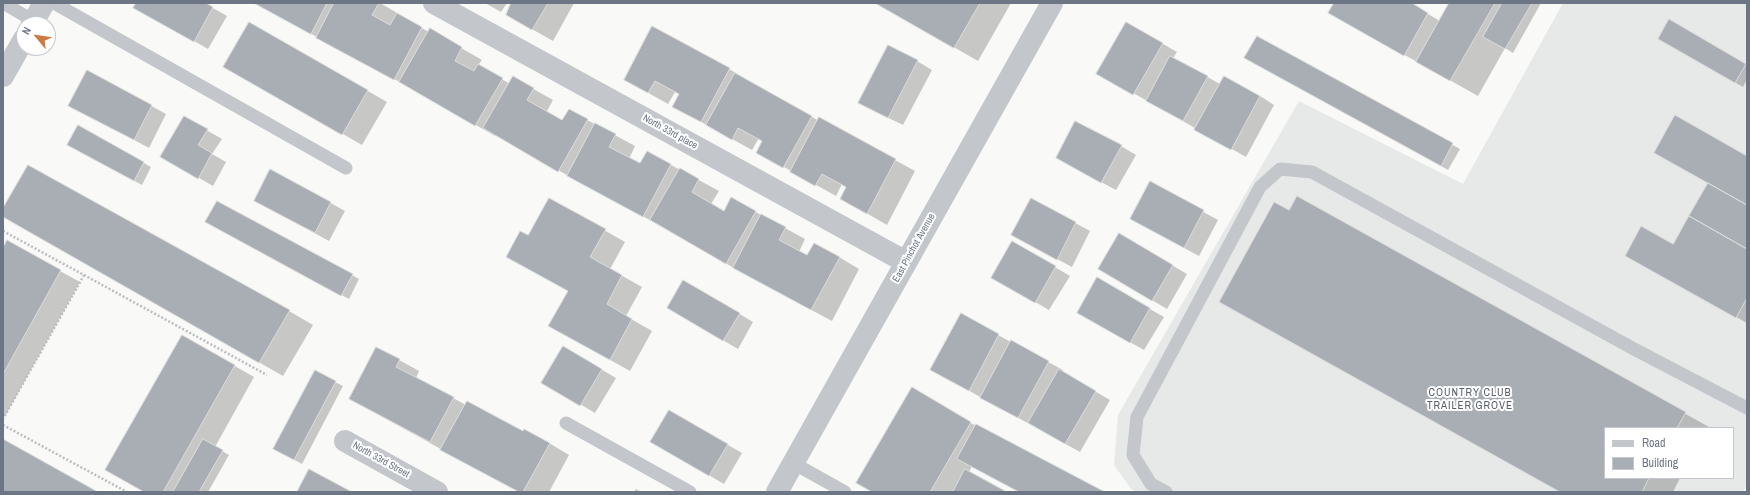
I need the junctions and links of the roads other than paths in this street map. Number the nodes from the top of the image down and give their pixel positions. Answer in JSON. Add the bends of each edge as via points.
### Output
{"nodes":[{"id":1,"x":3,"y":3,"type":"edge"},
{"id":2,"x":54,"y":3,"type":"edge"},
{"id":3,"x":434,"y":3,"type":"edge"},
{"id":4,"x":1052,"y":3,"type":"edge"},
{"id":5,"x":24,"y":16,"type":"edge"},
{"id":6,"x":16,"y":53,"type":"edge"},
{"id":7,"x":3,"y":76,"type":"edge"},
{"id":8,"x":346,"y":168,"type":"dead end"},
{"id":9,"x":906,"y":262,"type":"junction"},
{"id":10,"x":1747,"y":408,"type":"edge"},
{"id":11,"x":566,"y":422,"type":"dead end"},
{"id":12,"x":345,"y":441,"type":"dead end"},
{"id":13,"x":793,"y":464,"type":"junction"},
{"id":14,"x":437,"y":492,"type":"edge"},
{"id":15,"x":690,"y":492,"type":"edge"},
{"id":16,"x":777,"y":492,"type":"edge"},
{"id":17,"x":845,"y":492,"type":"edge"},
{"id":18,"x":1166,"y":492,"type":"edge"}],
"edges":[{"from":1,"to":5,"type":"lane"},
{"from":2,"to":8,"type":"lane"},
{"from":3,"to":9,"type":"street","name":"North 33rd place"},
{"from":4,"to":9,"type":"street","name":"East Pinchot Avenue"},
{"from":6,"to":7,"type":"street"},
{"from":9,"to":13,"type":"street","name":"East Pinchot Avenue"},
{"from":10,"to":18,"type":"lane","via":[[1312,172],[1280,169],[1260,187],[1137,417],[1133,455],[1151,484]]},
{"from":11,"to":15,"type":"lane"},
{"from":12,"to":14,"type":"street","name":"North 33rd Street"},
{"from":13,"to":16,"type":"street","name":"East Pinchot Avenue"},
{"from":13,"to":17,"type":"lane"}]}
